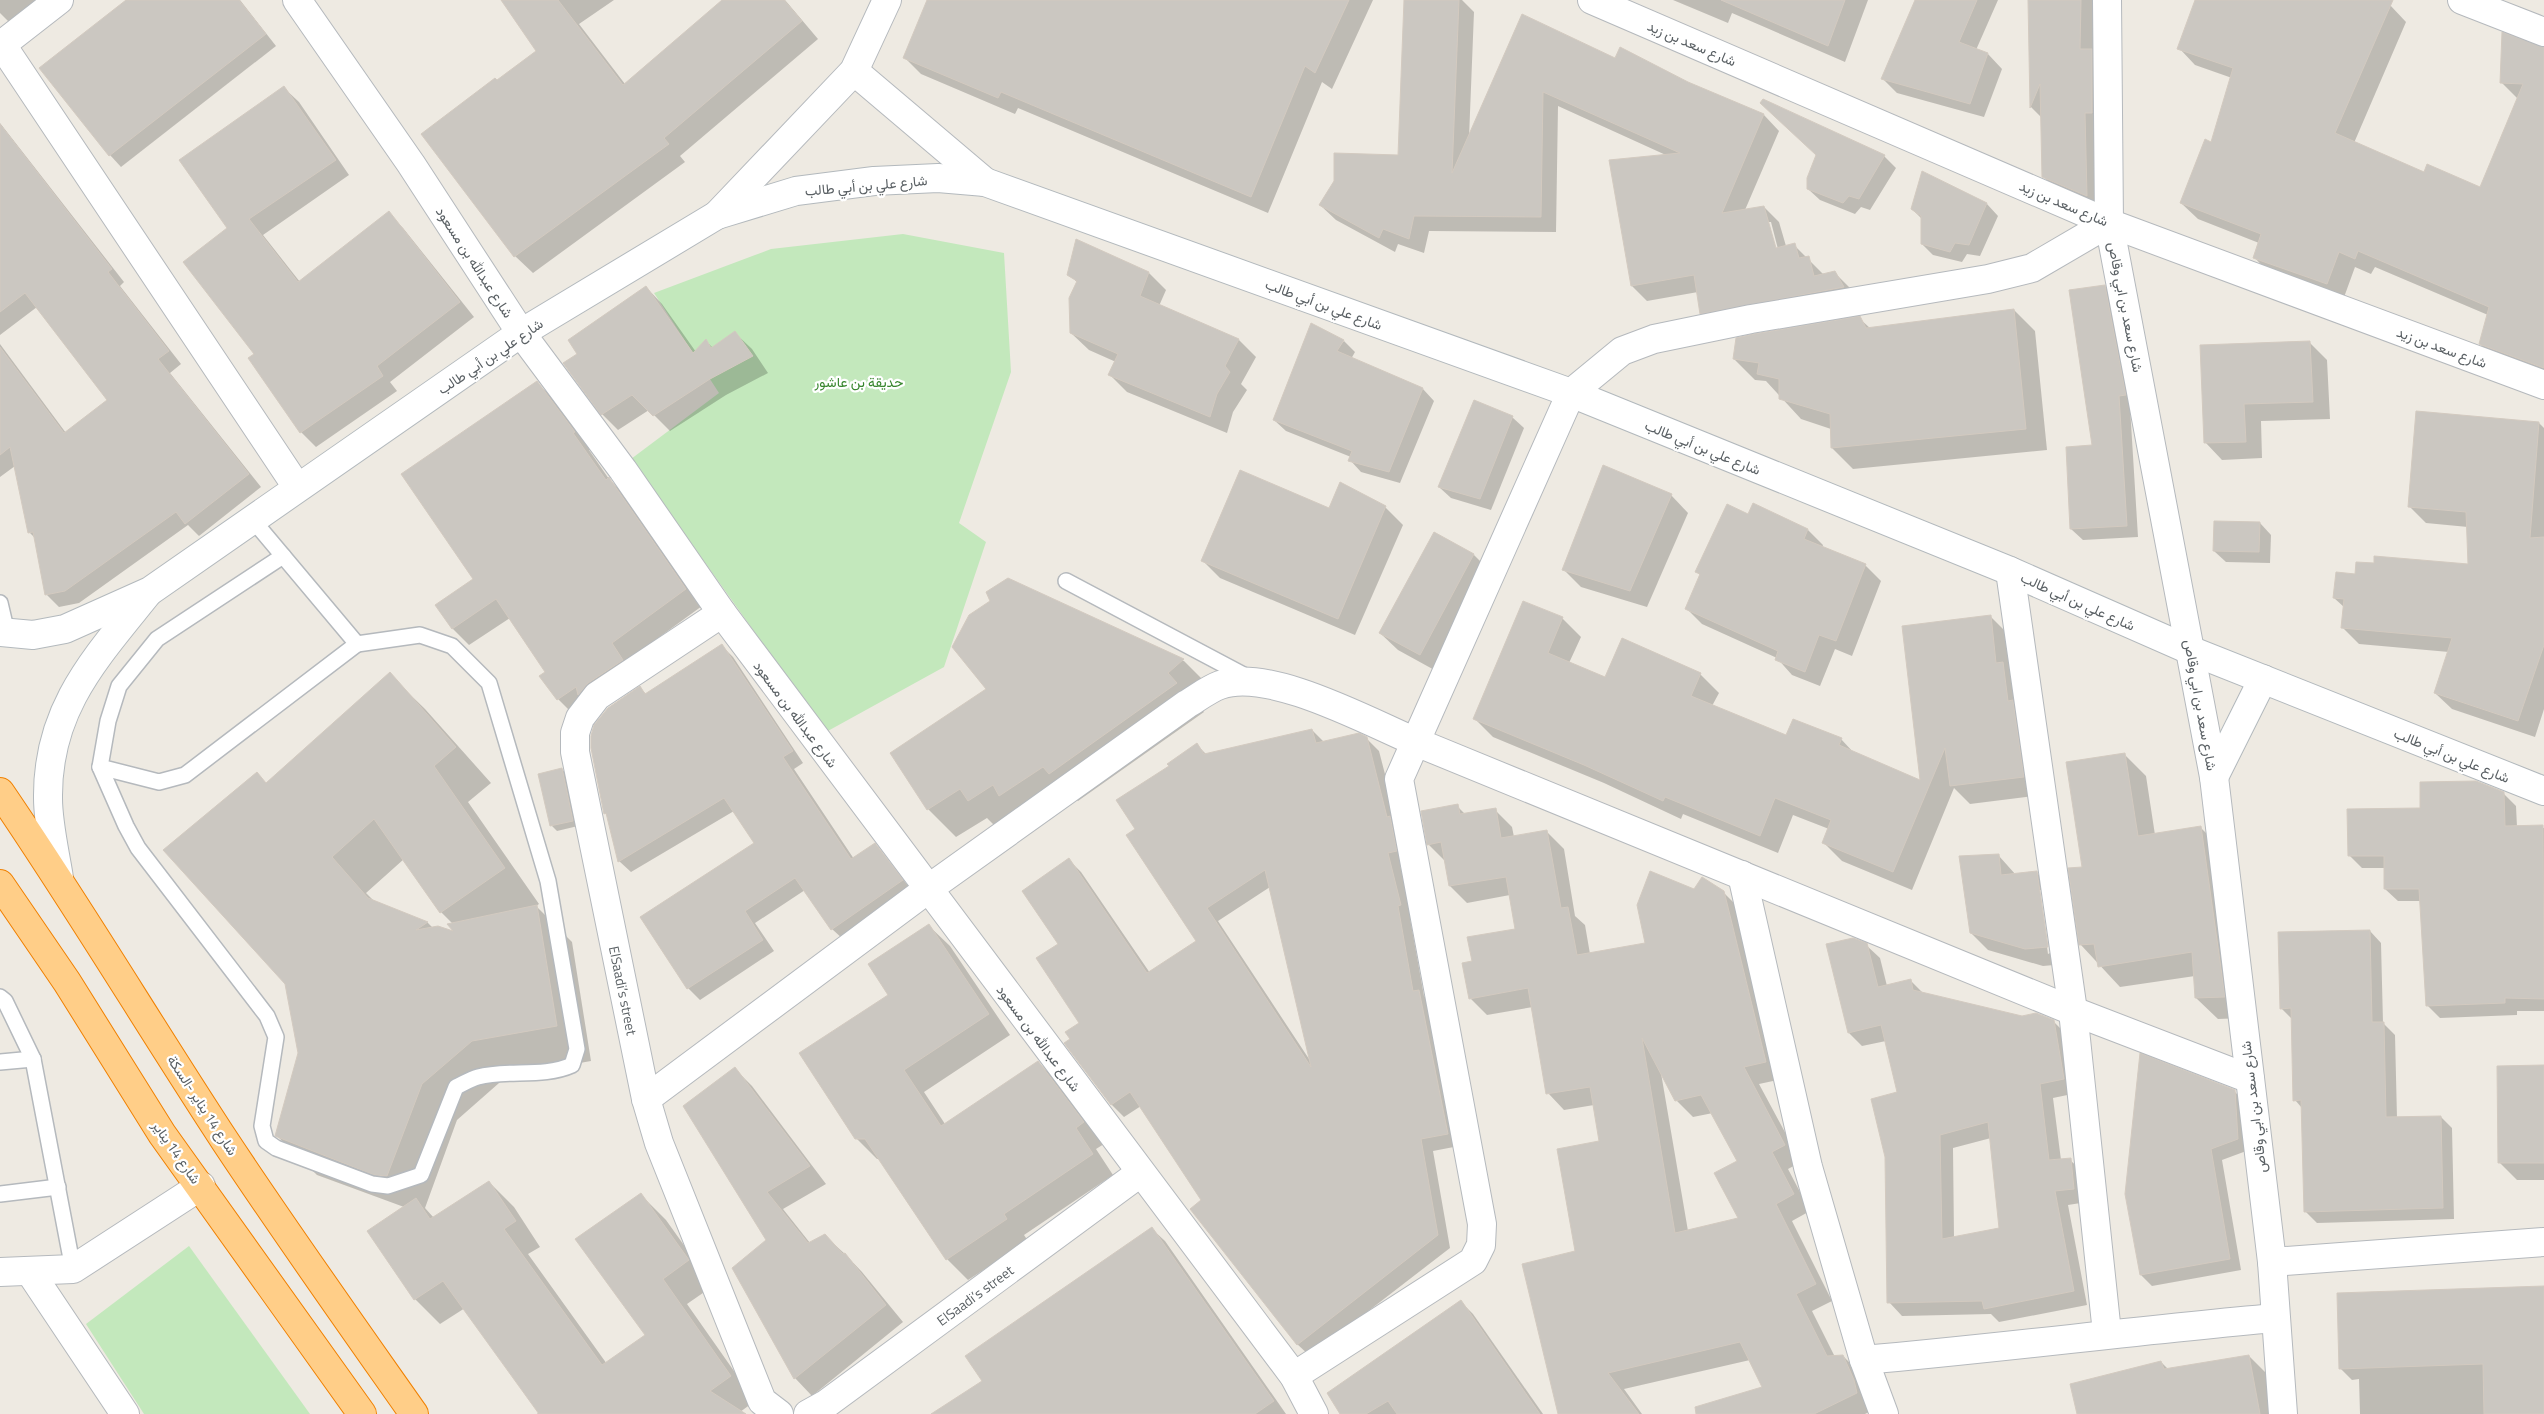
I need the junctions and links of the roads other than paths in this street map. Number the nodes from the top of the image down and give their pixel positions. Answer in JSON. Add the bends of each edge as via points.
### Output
{"nodes":[{"id":1,"x":59,"y":0,"type":"edge"},
{"id":2,"x":298,"y":0,"type":"edge"},
{"id":3,"x":887,"y":0,"type":"edge"},
{"id":4,"x":1592,"y":0,"type":"edge"},
{"id":5,"x":2107,"y":0,"type":"edge"},
{"id":6,"x":2462,"y":0,"type":"edge"},
{"id":7,"x":2544,"y":32,"type":"edge"},
{"id":8,"x":1,"y":45,"type":"edge"},
{"id":9,"x":854,"y":71,"type":"junction"},
{"id":10,"x":985,"y":182,"type":"junction"},
{"id":11,"x":717,"y":215,"type":"junction"},
{"id":12,"x":2109,"y":223,"type":"junction"},
{"id":13,"x":521,"y":334,"type":"junction"},
{"id":14,"x":2544,"y":385,"type":"edge"},
{"id":15,"x":1571,"y":394,"type":"junction"},
{"id":16,"x":297,"y":487,"type":"junction"},
{"id":17,"x":252,"y":519,"type":"junction"},
{"id":18,"x":283,"y":556,"type":"junction"},
{"id":19,"x":2010,"y":571,"type":"junction"},
{"id":20,"x":1066,"y":581,"type":"dead end"},
{"id":21,"x":150,"y":591,"type":"junction"},
{"id":22,"x":0,"y":603,"type":"edge"},
{"id":23,"x":722,"y":613,"type":"junction"},
{"id":24,"x":3,"y":632,"type":"edge"},
{"id":25,"x":357,"y":644,"type":"junction"},
{"id":26,"x":2192,"y":651,"type":"junction"},
{"id":27,"x":2263,"y":679,"type":"junction"},
{"id":28,"x":1253,"y":680,"type":"junction"},
{"id":29,"x":1416,"y":742,"type":"junction"},
{"id":30,"x":100,"y":767,"type":"junction"},
{"id":31,"x":2214,"y":777,"type":"junction"},
{"id":32,"x":2544,"y":791,"type":"edge"},
{"id":33,"x":0,"y":792,"type":"edge"},
{"id":34,"x":1742,"y":875,"type":"junction"},
{"id":35,"x":59,"y":878,"type":"junction"},
{"id":36,"x":0,"y":884,"type":"edge"},
{"id":37,"x":928,"y":889,"type":"junction"},
{"id":38,"x":0,"y":997,"type":"edge"},
{"id":39,"x":2073,"y":1011,"type":"junction"},
{"id":40,"x":33,"y":1059,"type":"junction"},
{"id":41,"x":0,"y":1062,"type":"edge"},
{"id":42,"x":2250,"y":1079,"type":"junction"},
{"id":43,"x":646,"y":1099,"type":"junction"},
{"id":44,"x":1140,"y":1173,"type":"junction"},
{"id":45,"x":201,"y":1186,"type":"junction"},
{"id":46,"x":58,"y":1187,"type":"junction"},
{"id":47,"x":0,"y":1194,"type":"edge"},
{"id":48,"x":2544,"y":1242,"type":"edge"},
{"id":49,"x":2272,"y":1262,"type":"junction"},
{"id":50,"x":74,"y":1269,"type":"junction"},
{"id":51,"x":0,"y":1272,"type":"edge"},
{"id":52,"x":30,"y":1272,"type":"junction"},
{"id":53,"x":2275,"y":1318,"type":"junction"},
{"id":54,"x":2106,"y":1333,"type":"junction"},
{"id":55,"x":1864,"y":1360,"type":"junction"},
{"id":56,"x":1294,"y":1376,"type":"junction"},
{"id":57,"x":125,"y":1414,"type":"edge"},
{"id":58,"x":362,"y":1414,"type":"edge"},
{"id":59,"x":414,"y":1414,"type":"edge"},
{"id":60,"x":779,"y":1414,"type":"edge"},
{"id":61,"x":808,"y":1414,"type":"edge"},
{"id":62,"x":1314,"y":1414,"type":"edge"},
{"id":63,"x":1884,"y":1414,"type":"edge"},
{"id":64,"x":2282,"y":1414,"type":"edge"}],
"edges":[{"from":1,"to":8,"type":"street"},
{"from":2,"to":13,"type":"street","name":"شارع عبدالله بن مسعود","via":[[411,164]]},
{"from":3,"to":9,"type":"street"},
{"from":4,"to":12,"type":"street","name":"شارع سعد بن زيد"},
{"from":5,"to":12,"type":"street","name":"شارع سعد بن ابي وقاص"},
{"from":6,"to":7,"type":"street"},
{"from":8,"to":16,"type":"street"},
{"from":9,"to":10,"type":"street"},
{"from":9,"to":11,"type":"street"},
{"from":10,"to":11,"type":"street","name":"شارع علي بن أبي طالب","via":[[938,178],[874,181],[796,191]]},
{"from":10,"to":15,"type":"street","name":"شارع علي بن أبي طالب"},
{"from":11,"to":13,"type":"street","name":"شارع علي بن أبي طالب"},
{"from":12,"to":14,"type":"street","name":"شارع سعد بن زيد"},
{"from":12,"to":15,"type":"street","via":[[2032,268],[1654,338],[1622,351]]},
{"from":12,"to":26,"type":"street","name":"شارع سعد بن ابي وقاص"},
{"from":13,"to":16,"type":"street","name":"شارع علي بن أبي طالب"},
{"from":13,"to":23,"type":"street","name":"شارع عبدالله بن مسعود","via":[[623,470]]},
{"from":15,"to":19,"type":"street","name":"شارع علي بن أبي طالب"},
{"from":15,"to":29,"type":"street"},
{"from":16,"to":17,"type":"street","name":"شارع علي بن أبي طالب"},
{"from":17,"to":18,"type":"lane"},
{"from":17,"to":21,"type":"street","name":"شارع علي بن أبي طالب"},
{"from":18,"to":25,"type":"lane"},
{"from":18,"to":30,"type":"lane","via":[[157,639],[119,686]]},
{"from":19,"to":26,"type":"street","name":"شارع علي بن أبي طالب"},
{"from":19,"to":39,"type":"street"},
{"from":20,"to":28,"type":"lane"},
{"from":21,"to":24,"type":"street","name":"شارع علي بن أبي طالب","via":[[65,629],[33,635]]},
{"from":21,"to":35,"type":"street","name":"شارع علي بن أبي طالب","via":[[91,663],[71,696],[60,723],[52,752],[48,799]]},
{"from":22,"to":24,"type":"lane"},
{"from":23,"to":37,"type":"street","name":"شارع عبدالله بن مسعود"},
{"from":23,"to":43,"type":"street","name":"ElSaadi’s street","via":[[597,696],[580,718],[575,733],[576,752]]},
{"from":25,"to":30,"type":"lane","via":[[185,775],[159,782]]},
{"from":25,"to":30,"type":"lane","via":[[420,635],[452,646],[489,683],[548,881],[577,1049],[572,1065],[558,1071],[502,1073],[477,1077],[456,1087],[421,1174],[388,1186],[372,1184],[276,1148],[266,1141],[262,1126],[276,1037],[266,1016],[138,848]]},
{"from":26,"to":27,"type":"street","name":"شارع علي بن أبي طالب"},
{"from":26,"to":31,"type":"street","name":"شارع سعد بن ابي وقاص"},
{"from":27,"to":31,"type":"street"},
{"from":27,"to":32,"type":"street","name":"شارع علي بن أبي طالب"},
{"from":28,"to":29,"type":"street","via":[[1321,701]]},
{"from":28,"to":37,"type":"street","via":[[1220,684],[1187,704]]},
{"from":29,"to":34,"type":"street"},
{"from":29,"to":56,"type":"street","via":[[1399,779],[1400,793],[1482,1224],[1481,1245],[1472,1262]]},
{"from":31,"to":42,"type":"street","name":"شارع سعد بن ابي وقاص"},
{"from":33,"to":35,"type":"highway","name":"شارع 14 يناير -السكة"},
{"from":34,"to":39,"type":"street"},
{"from":34,"to":55,"type":"street","via":[[1808,1167]]},
{"from":35,"to":59,"type":"highway","name":"شارع 14 يناير -السكة","via":[[229,1147]]},
{"from":36,"to":45,"type":"highway","name":"شارع 14 يناير","via":[[67,982],[162,1134]]},
{"from":37,"to":43,"type":"street"},
{"from":37,"to":44,"type":"street","name":"شارع عبدالله بن مسعود"},
{"from":38,"to":40,"type":"lane","via":[[5,1001]]},
{"from":39,"to":42,"type":"street"},
{"from":39,"to":54,"type":"street"},
{"from":40,"to":41,"type":"lane"},
{"from":40,"to":46,"type":"lane"},
{"from":42,"to":49,"type":"street","name":"شارع سعد بن ابي وقاص"},
{"from":43,"to":60,"type":"street","name":"ElSaadi’s street","via":[[659,1143],[762,1401]]},
{"from":44,"to":56,"type":"street","name":"شارع عبدالله بن مسعود"},
{"from":44,"to":61,"type":"street","name":"ElSaadi’s street"},
{"from":45,"to":50,"type":"street"},
{"from":45,"to":58,"type":"highway","name":"شارع 14 يناير"},
{"from":46,"to":47,"type":"lane"},
{"from":46,"to":50,"type":"lane"},
{"from":48,"to":49,"type":"street"},
{"from":49,"to":53,"type":"street","name":"شارع سعد بن ابي وقاص"},
{"from":50,"to":52,"type":"street"},
{"from":51,"to":52,"type":"street"},
{"from":52,"to":57,"type":"street"},
{"from":53,"to":54,"type":"street"},
{"from":53,"to":64,"type":"street","name":"شارع سعد بن ابي وقاص"},
{"from":54,"to":55,"type":"street","via":[[1971,1351]]},
{"from":55,"to":63,"type":"street"},
{"from":56,"to":62,"type":"street","name":"شارع عبدالله بن مسعود"}]}
